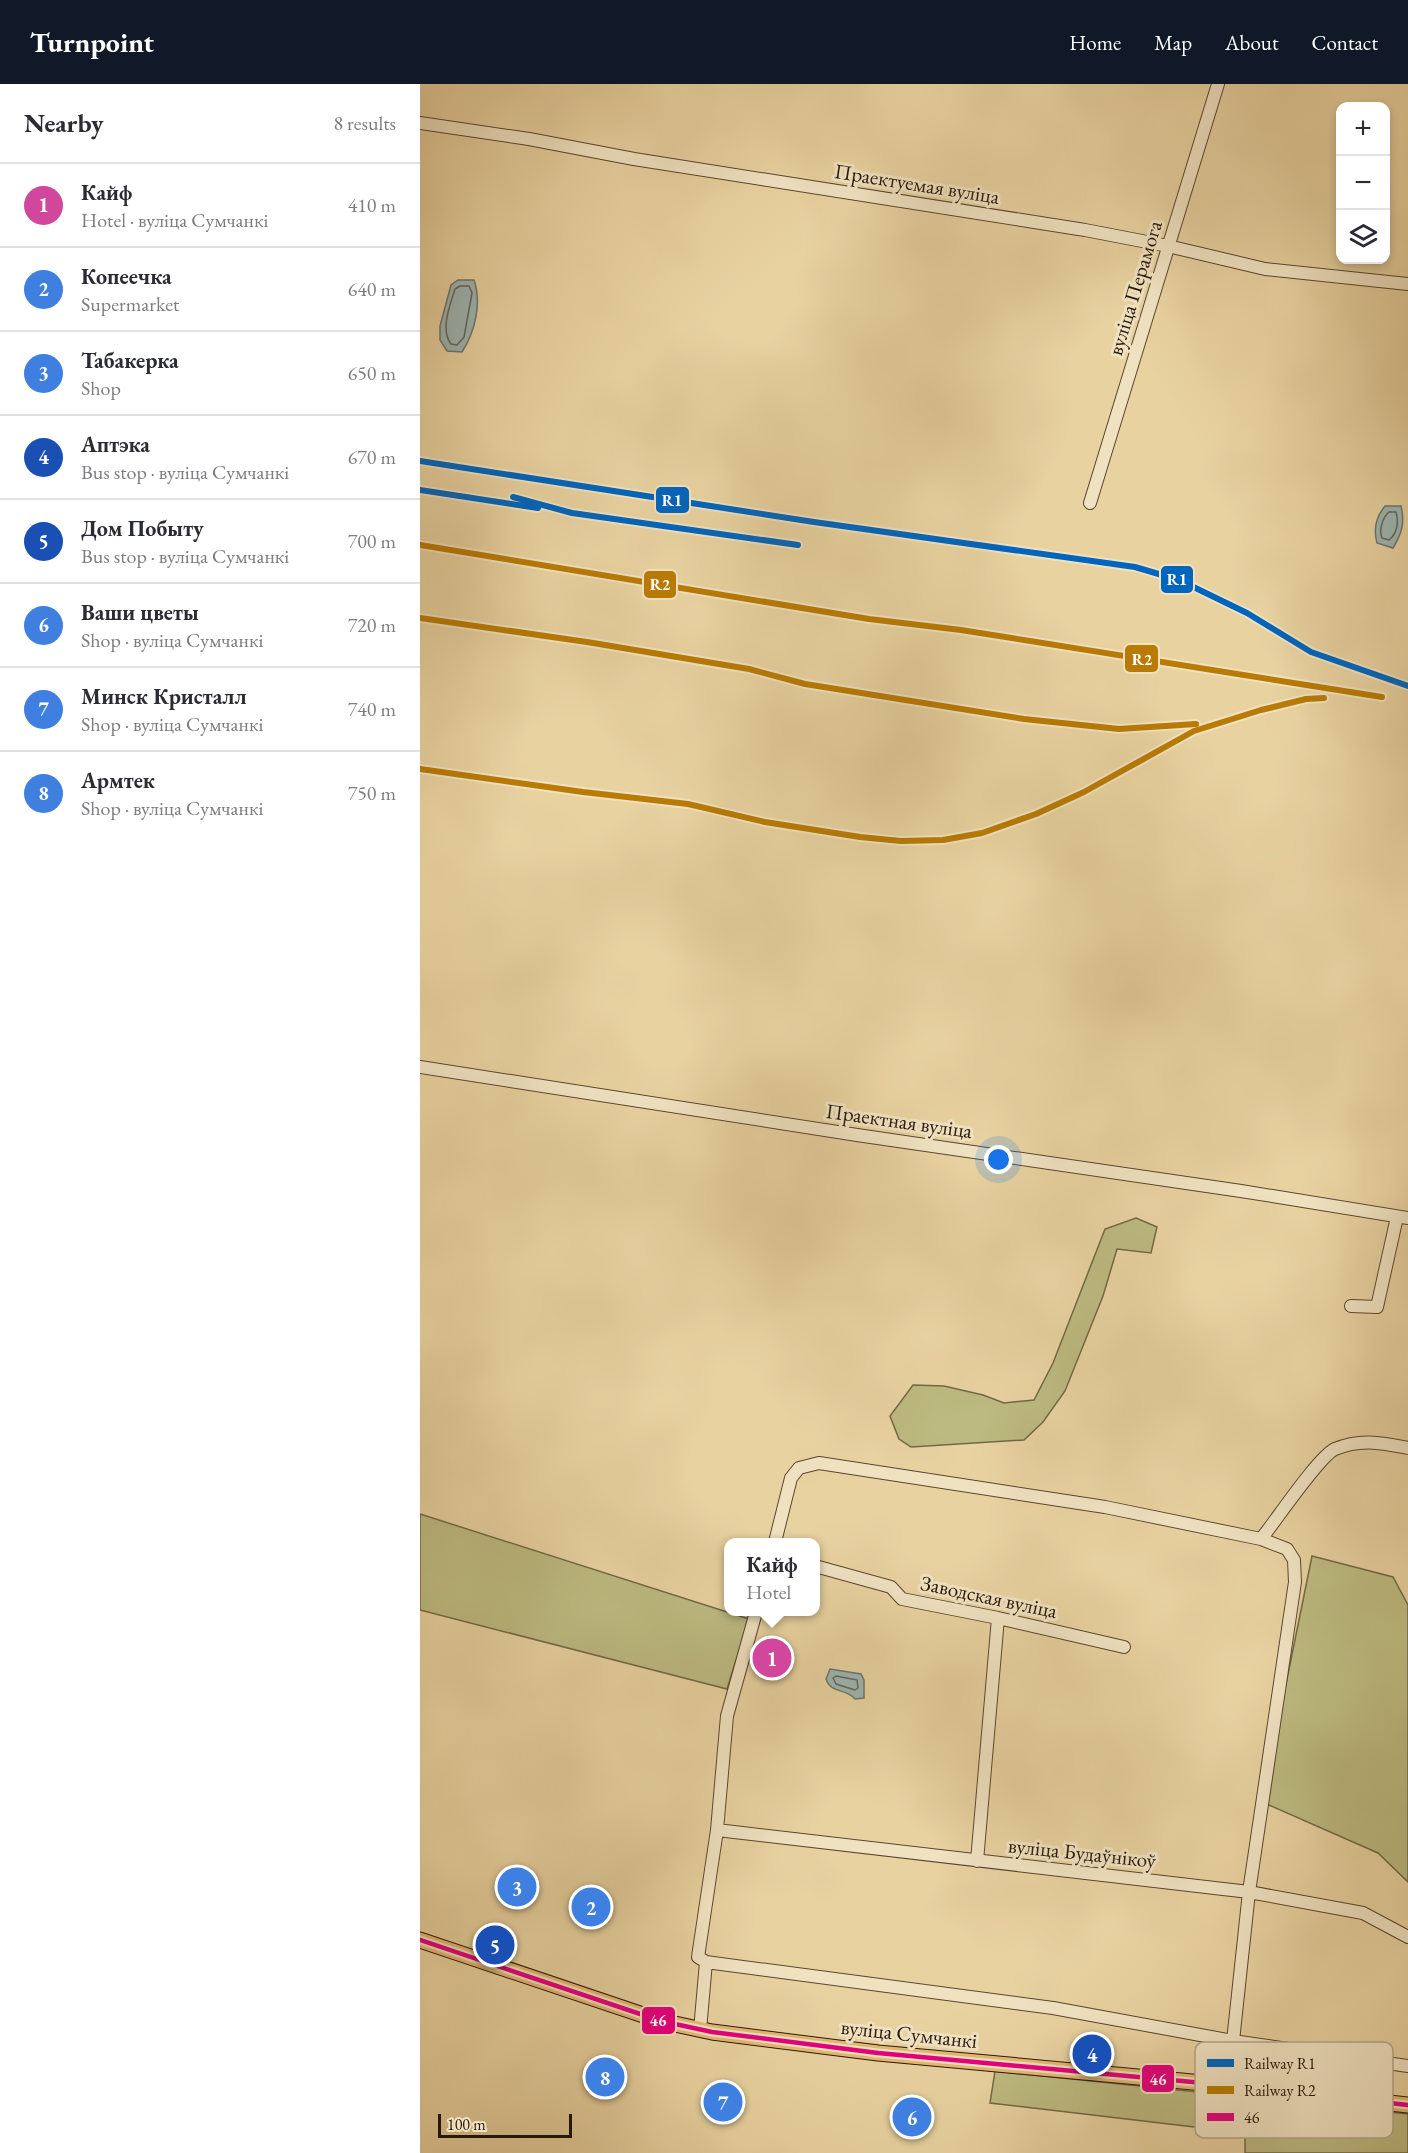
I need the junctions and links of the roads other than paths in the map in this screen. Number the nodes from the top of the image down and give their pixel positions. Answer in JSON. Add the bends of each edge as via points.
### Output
{"nodes":[{"id":1,"x":1218,"y":84,"type":"edge"},
{"id":2,"x":420,"y":123,"type":"edge"},
{"id":3,"x":1168,"y":246,"type":"junction"},
{"id":4,"x":1408,"y":284,"type":"edge"},
{"id":5,"x":1090,"y":504,"type":"dead end"},
{"id":6,"x":420,"y":1067,"type":"edge"},
{"id":7,"x":1403,"y":1217,"type":"edge"},
{"id":8,"x":1351,"y":1306,"type":"dead end"},
{"id":9,"x":1408,"y":1448,"type":"edge"},
{"id":10,"x":776,"y":1538,"type":"edge"},
{"id":11,"x":1261,"y":1539,"type":"junction"},
{"id":12,"x":820,"y":1567,"type":"edge"},
{"id":13,"x":755,"y":1616,"type":"edge"},
{"id":14,"x":998,"y":1618,"type":"junction"},
{"id":15,"x":1124,"y":1647,"type":"dead end"},
{"id":16,"x":717,"y":1830,"type":"junction"},
{"id":17,"x":976,"y":1861,"type":"junction"},
{"id":18,"x":1249,"y":1892,"type":"junction"},
{"id":19,"x":1408,"y":1937,"type":"edge"},
{"id":20,"x":420,"y":1940,"type":"edge"},
{"id":21,"x":706,"y":1962,"type":"junction"},
{"id":22,"x":700,"y":2030,"type":"junction"},
{"id":23,"x":1233,"y":2041,"type":"junction"},
{"id":24,"x":1240,"y":2042,"type":"edge"},
{"id":25,"x":1393,"y":2064,"type":"edge"},
{"id":26,"x":1408,"y":2066,"type":"edge"},
{"id":27,"x":1195,"y":2082,"type":"edge"},
{"id":28,"x":1393,"y":2103,"type":"edge"},
{"id":29,"x":1408,"y":2105,"type":"edge"}],
"edges":[{"from":1,"to":3,"type":"street","name":"вуліца Перамога"},
{"from":2,"to":3,"type":"street","name":"Праектуемая вуліца"},
{"from":3,"to":4,"type":"street","name":"Праектуемая вуліца","via":[[1265,269]]},
{"from":3,"to":5,"type":"street","name":"вуліца Перамога"},
{"from":6,"to":7,"type":"street","name":"Праектная вуліца"},
{"from":7,"to":8,"type":"street","via":[[1377,1307]]},
{"from":9,"to":11,"type":"street","via":[[1379,1441],[1333,1450]]},
{"from":10,"to":11,"type":"street","via":[[791,1478],[799,1468],[819,1463],[1105,1507]]},
{"from":11,"to":18,"type":"street","via":[[1287,1549],[1294,1560],[1295,1582]]},
{"from":12,"to":14,"type":"street","name":"Заводская вуліца","via":[[891,1587],[902,1599]]},
{"from":13,"to":16,"type":"street","via":[[727,1716]]},
{"from":14,"to":15,"type":"street","name":"Заводская вуліца"},
{"from":14,"to":17,"type":"street"},
{"from":16,"to":17,"type":"street","name":"вуліца Будаўнікоў"},
{"from":16,"to":21,"type":"street","via":[[698,1957]]},
{"from":17,"to":18,"type":"street","name":"вуліца Будаўнікоў"},
{"from":18,"to":19,"type":"street","name":"вуліца Будаўнікоў","via":[[1363,1913]]},
{"from":18,"to":23,"type":"street"},
{"from":20,"to":22,"type":"main road","name":"вуліца Сумчанкі","via":[[661,2021]]},
{"from":21,"to":22,"type":"street"},
{"from":21,"to":23,"type":"street","name":"вуліца Сумчанкі","via":[[1053,2008]]},
{"from":22,"to":27,"type":"main road","name":"вуліца Сумчанкі","via":[[878,2053]]},
{"from":23,"to":24,"type":"street","name":"вуліца Сумчанкі"},
{"from":25,"to":26,"type":"street","name":"вуліца Сумчанкі"},
{"from":28,"to":29,"type":"main road","name":"вуліца Сумчанкі"}]}
